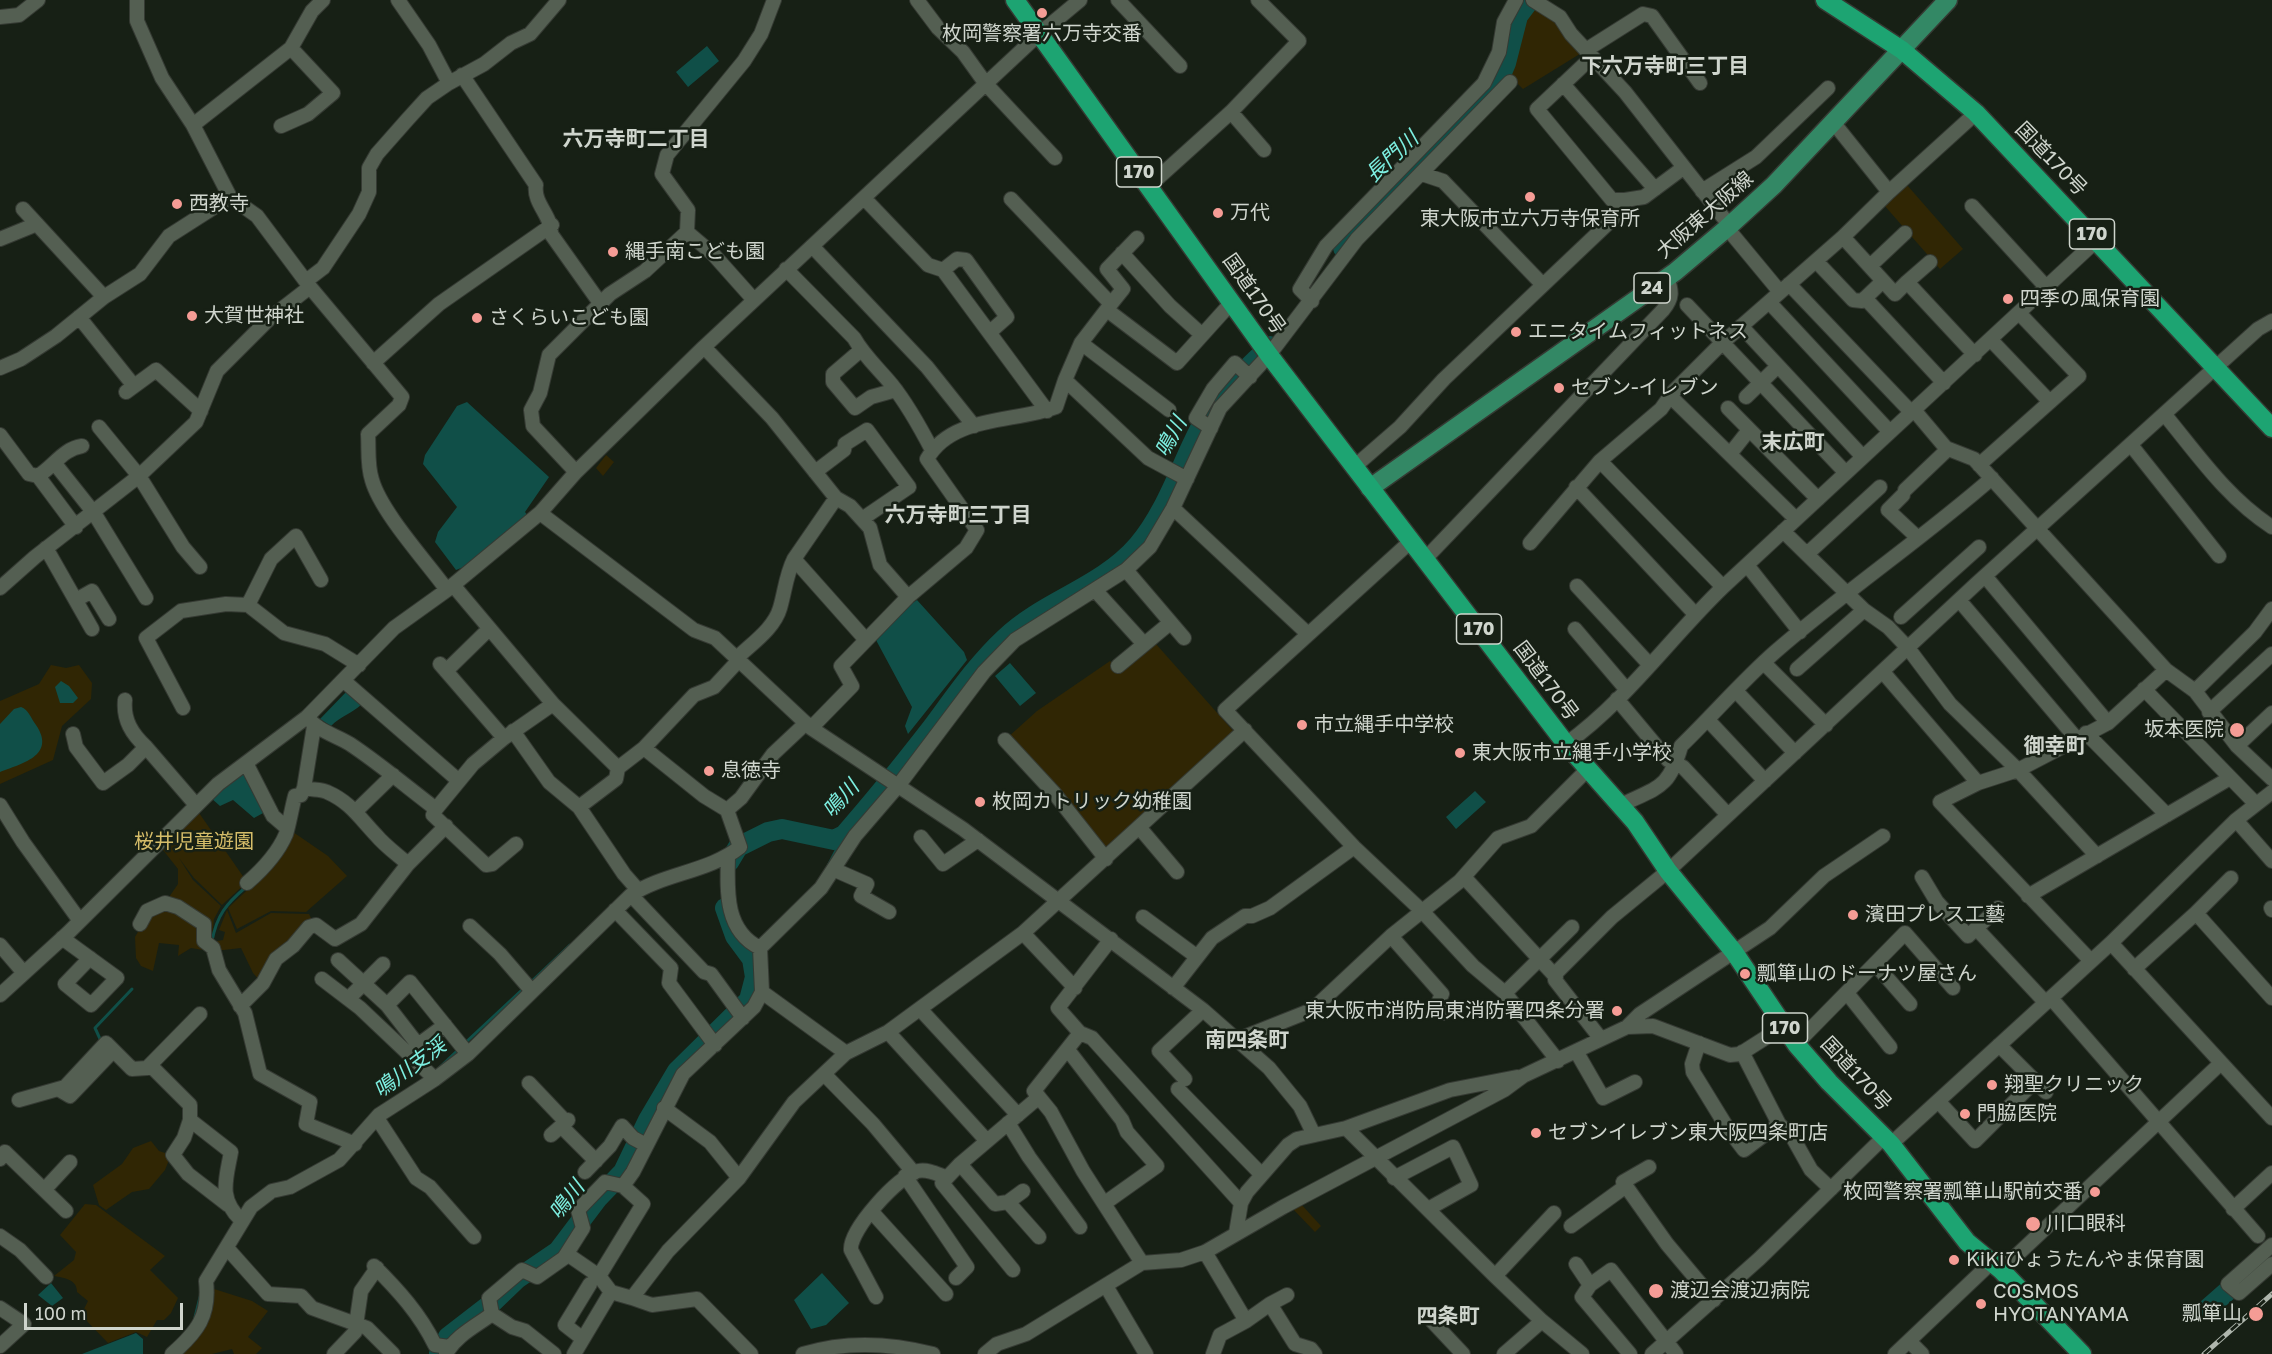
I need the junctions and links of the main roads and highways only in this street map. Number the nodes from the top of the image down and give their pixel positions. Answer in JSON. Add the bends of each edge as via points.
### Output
{"nodes":[{"id":1,"x":1016,"y":0,"type":"edge"},
{"id":2,"x":1825,"y":0,"type":"edge"},
{"id":3,"x":1948,"y":0,"type":"edge"},
{"id":4,"x":1902,"y":50,"type":"junction"},
{"id":5,"x":2272,"y":428,"type":"edge"},
{"id":6,"x":1370,"y":488,"type":"junction"},
{"id":7,"x":2077,"y":1352,"type":"edge"}],
"edges":[{"from":1,"to":6,"type":"highway","name":"国道170号","number":"170","via":[[1266,350]]},
{"from":2,"to":4,"type":"highway","name":"国道170号","number":"170"},
{"from":3,"to":4,"type":"main road","name":"大阪東大阪線","number":"24"},
{"from":4,"to":5,"type":"highway","name":"国道170号","number":"170","via":[[1976,113]]},
{"from":4,"to":6,"type":"main road","name":"大阪東大阪線","number":"24","via":[[1729,227],[1667,277]]},
{"from":6,"to":7,"type":"highway","name":"国道170号","number":"170","via":[[1566,744],[1641,830],[1668,871],[1734,952],[1796,1044],[1887,1140],[1966,1242]]}]}
